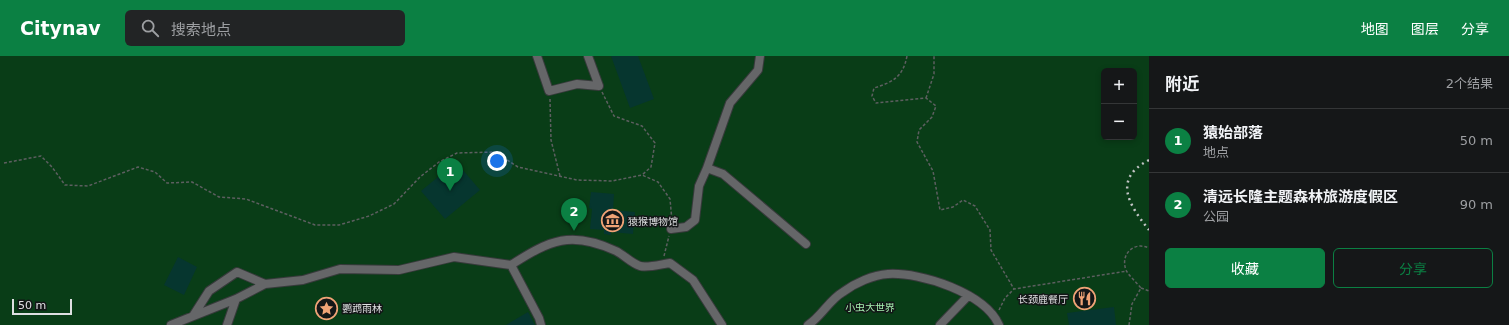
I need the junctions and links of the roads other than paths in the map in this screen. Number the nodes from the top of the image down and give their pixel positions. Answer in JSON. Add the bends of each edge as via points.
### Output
{"nodes":[{"id":1,"x":537,"y":56,"type":"edge"},
{"id":2,"x":588,"y":56,"type":"edge"},
{"id":3,"x":760,"y":56,"type":"edge"},
{"id":4,"x":708,"y":168,"type":"junction"},
{"id":5,"x":671,"y":228,"type":"road end"},
{"id":6,"x":806,"y":244,"type":"dead end"},
{"id":7,"x":511,"y":265,"type":"junction"},
{"id":8,"x":265,"y":284,"type":"junction"},
{"id":9,"x":968,"y":296,"type":"junction"},
{"id":10,"x":236,"y":299,"type":"junction"},
{"id":11,"x":193,"y":316,"type":"junction"},
{"id":12,"x":171,"y":325,"type":"edge"},
{"id":13,"x":227,"y":325,"type":"edge"},
{"id":14,"x":541,"y":325,"type":"edge"},
{"id":15,"x":722,"y":325,"type":"edge"},
{"id":16,"x":808,"y":325,"type":"edge"},
{"id":17,"x":940,"y":325,"type":"edge"},
{"id":18,"x":999,"y":325,"type":"edge"}],
"edges":[{"from":1,"to":2,"type":"street","via":[[549,91],[577,84],[599,86]]},
{"from":3,"to":4,"type":"street","via":[[758,70],[730,103]]},
{"from":4,"to":5,"type":"street","via":[[699,186],[695,220],[686,227]]},
{"from":4,"to":6,"type":"street","via":[[723,174]]},
{"from":7,"to":8,"type":"street","via":[[454,257],[400,270],[340,269],[303,280]]},
{"from":7,"to":14,"type":"street"},
{"from":7,"to":15,"type":"street","via":[[537,248],[564,239],[585,240],[617,251],[640,266],[670,263],[693,280]]},
{"from":8,"to":10,"type":"street"},
{"from":8,"to":11,"type":"street","via":[[237,272],[209,291]]},
{"from":9,"to":16,"type":"street","via":[[946,284],[914,274],[886,274],[864,280],[842,292]]},
{"from":9,"to":17,"type":"street"},
{"from":9,"to":18,"type":"street","via":[[995,316]]},
{"from":10,"to":11,"type":"street"},
{"from":10,"to":13,"type":"street"},
{"from":11,"to":12,"type":"street"}]}
